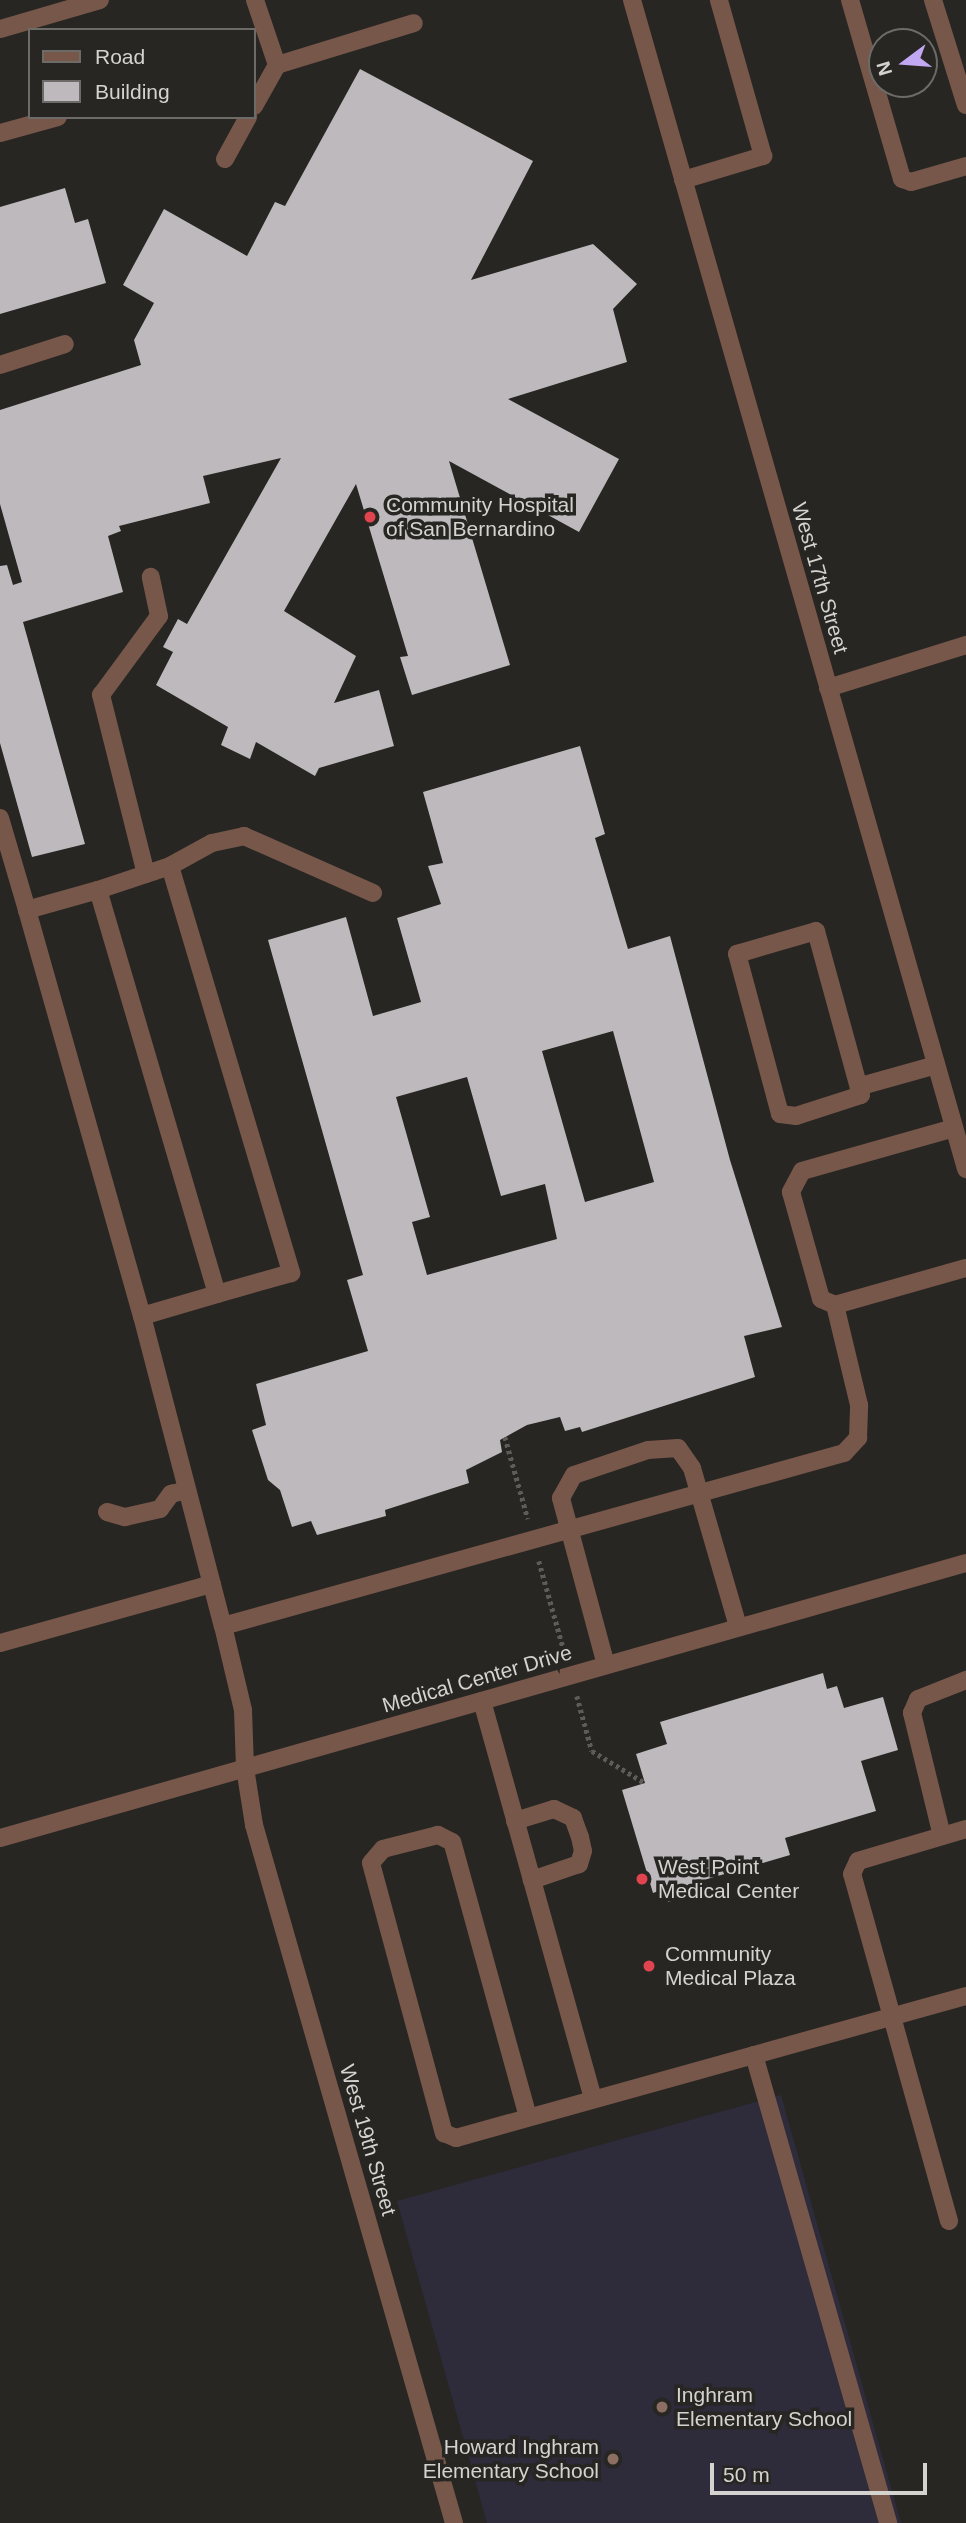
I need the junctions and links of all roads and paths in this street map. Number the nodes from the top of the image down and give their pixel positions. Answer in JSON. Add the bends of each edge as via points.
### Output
{"nodes":[{"id":1,"x":100,"y":0,"type":"edge"},
{"id":2,"x":632,"y":0,"type":"edge"},
{"id":3,"x":719,"y":0,"type":"edge"},
{"id":4,"x":850,"y":0,"type":"edge"},
{"id":5,"x":933,"y":0,"type":"edge"},
{"id":6,"x":256,"y":3,"type":"edge"},
{"id":7,"x":414,"y":23,"type":"dead end"},
{"id":8,"x":252,"y":28,"type":"edge"},
{"id":9,"x":0,"y":29,"type":"edge"},
{"id":10,"x":277,"y":65,"type":"junction"},
{"id":11,"x":964,"y":94,"type":"edge"},
{"id":12,"x":256,"y":102,"type":"edge"},
{"id":13,"x":51,"y":119,"type":"edge"},
{"id":14,"x":247,"y":119,"type":"edge"},
{"id":15,"x":0,"y":133,"type":"edge"},
{"id":16,"x":225,"y":159,"type":"dead end"},
{"id":17,"x":966,"y":166,"type":"edge"},
{"id":18,"x":683,"y":180,"type":"junction"},
{"id":19,"x":65,"y":344,"type":"dead end"},
{"id":20,"x":0,"y":365,"type":"edge"},
{"id":21,"x":151,"y":577,"type":"dead end"},
{"id":22,"x":966,"y":645,"type":"edge"},
{"id":23,"x":828,"y":688,"type":"junction"},
{"id":24,"x":0,"y":818,"type":"edge"},
{"id":25,"x":170,"y":866,"type":"junction"},
{"id":26,"x":146,"y":874,"type":"junction"},
{"id":27,"x":98,"y":890,"type":"junction"},
{"id":28,"x":373,"y":893,"type":"dead end"},
{"id":29,"x":27,"y":910,"type":"junction"},
{"id":30,"x":936,"y":1065,"type":"junction"},
{"id":31,"x":861,"y":1086,"type":"junction"},
{"id":32,"x":954,"y":1128,"type":"junction"},
{"id":33,"x":966,"y":1169,"type":"edge"},
{"id":34,"x":966,"y":1268,"type":"edge"},
{"id":35,"x":217,"y":1294,"type":"junction"},
{"id":36,"x":835,"y":1305,"type":"junction"},
{"id":37,"x":142,"y":1316,"type":"junction"},
{"id":38,"x":505,"y":1437,"type":"dead end"},
{"id":39,"x":698,"y":1491,"type":"junction"},
{"id":40,"x":179,"y":1492,"type":"junction"},
{"id":41,"x":107,"y":1512,"type":"dead end"},
{"id":42,"x":530,"y":1529,"type":"dead end"},
{"id":43,"x":569,"y":1530,"type":"junction"},
{"id":44,"x":538,"y":1555,"type":"dead end"},
{"id":45,"x":966,"y":1563,"type":"edge"},
{"id":46,"x":212,"y":1584,"type":"junction"},
{"id":47,"x":223,"y":1626,"type":"junction"},
{"id":48,"x":738,"y":1626,"type":"junction"},
{"id":49,"x":0,"y":1643,"type":"edge"},
{"id":50,"x":567,"y":1659,"type":"dead end"},
{"id":51,"x":606,"y":1665,"type":"junction"},
{"id":52,"x":966,"y":1680,"type":"edge"},
{"id":53,"x":574,"y":1685,"type":"dead end"},
{"id":54,"x":482,"y":1701,"type":"junction"},
{"id":55,"x":245,"y":1768,"type":"junction"},
{"id":56,"x":645,"y":1783,"type":"dead end"},
{"id":57,"x":515,"y":1821,"type":"junction"},
{"id":58,"x":966,"y":1829,"type":"edge"},
{"id":59,"x":942,"y":1836,"type":"junction"},
{"id":60,"x":0,"y":1838,"type":"edge"},
{"id":61,"x":532,"y":1880,"type":"junction"},
{"id":62,"x":966,"y":1996,"type":"edge"},
{"id":63,"x":890,"y":2015,"type":"junction"},
{"id":64,"x":754,"y":2055,"type":"junction"},
{"id":65,"x":593,"y":2098,"type":"junction"},
{"id":66,"x":528,"y":2118,"type":"junction"},
{"id":67,"x":949,"y":2221,"type":"dead end"},
{"id":68,"x":454,"y":2523,"type":"edge"},
{"id":69,"x":888,"y":2523,"type":"edge"}],
"edges":[{"from":1,"to":9,"type":"street"},
{"from":2,"to":18,"type":"street","name":"West 17th Street"},
{"from":3,"to":18,"type":"street","via":[[763,156]]},
{"from":4,"to":17,"type":"street","via":[[902,178],[911,182]]},
{"from":5,"to":11,"type":"street"},
{"from":6,"to":8,"type":"street"},
{"from":6,"to":10,"type":"street"},
{"from":7,"to":10,"type":"street"},
{"from":10,"to":12,"type":"street"},
{"from":13,"to":15,"type":"street"},
{"from":14,"to":16,"type":"street"},
{"from":18,"to":23,"type":"street","name":"West 17th Street"},
{"from":19,"to":20,"type":"street"},
{"from":21,"to":26,"type":"street","via":[[159,616],[100,695]]},
{"from":22,"to":23,"type":"street"},
{"from":23,"to":30,"type":"street","name":"West 17th Street"},
{"from":24,"to":29,"type":"street","name":"West 19th Street"},
{"from":25,"to":26,"type":"street"},
{"from":25,"to":28,"type":"street","via":[[212,843],[244,836]]},
{"from":25,"to":35,"type":"street","via":[[291,1273]]},
{"from":26,"to":27,"type":"street"},
{"from":27,"to":29,"type":"street"},
{"from":27,"to":35,"type":"street"},
{"from":29,"to":37,"type":"street","name":"West 19th Street"},
{"from":30,"to":31,"type":"street"},
{"from":30,"to":32,"type":"street","name":"West 17th Street"},
{"from":31,"to":31,"type":"street","via":[[816,931],[737,954],[780,1114],[796,1116],[861,1095]]},
{"from":32,"to":33,"type":"street","name":"West 17th Street"},
{"from":32,"to":36,"type":"street","via":[[802,1171],[795,1178],[793,1201],[821,1299]]},
{"from":34,"to":36,"type":"street"},
{"from":35,"to":37,"type":"street"},
{"from":36,"to":39,"type":"street","via":[[859,1405],[858,1438],[844,1452]]},
{"from":37,"to":40,"type":"street","name":"West 19th Street"},
{"from":38,"to":42,"type":"path"},
{"from":39,"to":43,"type":"street"},
{"from":39,"to":43,"type":"street","via":[[692,1468],[678,1448],[648,1450],[573,1475],[561,1498]]},
{"from":39,"to":48,"type":"street"},
{"from":40,"to":41,"type":"street","via":[[160,1508],[125,1517]]},
{"from":40,"to":46,"type":"street","name":"West 19th Street"},
{"from":43,"to":47,"type":"street"},
{"from":43,"to":51,"type":"street"},
{"from":44,"to":50,"type":"path"},
{"from":45,"to":48,"type":"street","name":"Medical Center Drive"},
{"from":46,"to":47,"type":"street","name":"West 19th Street"},
{"from":46,"to":49,"type":"street"},
{"from":47,"to":55,"type":"street","name":"West 19th Street","via":[[243,1710]]},
{"from":48,"to":51,"type":"street","name":"Medical Center Drive"},
{"from":51,"to":54,"type":"street","name":"Medical Center Drive"},
{"from":52,"to":59,"type":"street","via":[[918,1699],[912,1713]]},
{"from":53,"to":56,"type":"path","via":[[592,1751]]},
{"from":54,"to":55,"type":"street","name":"Medical Center Drive"},
{"from":54,"to":57,"type":"street"},
{"from":55,"to":60,"type":"street","name":"Medical Center Drive"},
{"from":55,"to":68,"type":"street","name":"West 19th Street","via":[[254,1825]]},
{"from":57,"to":61,"type":"street"},
{"from":57,"to":61,"type":"street","via":[[554,1809],[573,1818],[580,1837],[583,1851],[579,1864]]},
{"from":58,"to":59,"type":"street"},
{"from":59,"to":63,"type":"street","via":[[858,1861],[852,1874]]},
{"from":61,"to":65,"type":"street"},
{"from":62,"to":63,"type":"street"},
{"from":63,"to":64,"type":"street"},
{"from":63,"to":67,"type":"street"},
{"from":64,"to":65,"type":"street"},
{"from":64,"to":69,"type":"street"},
{"from":65,"to":66,"type":"street"},
{"from":66,"to":66,"type":"street","via":[[452,1842],[438,1835],[383,1849],[371,1863],[444,2133],[456,2138]]}]}
